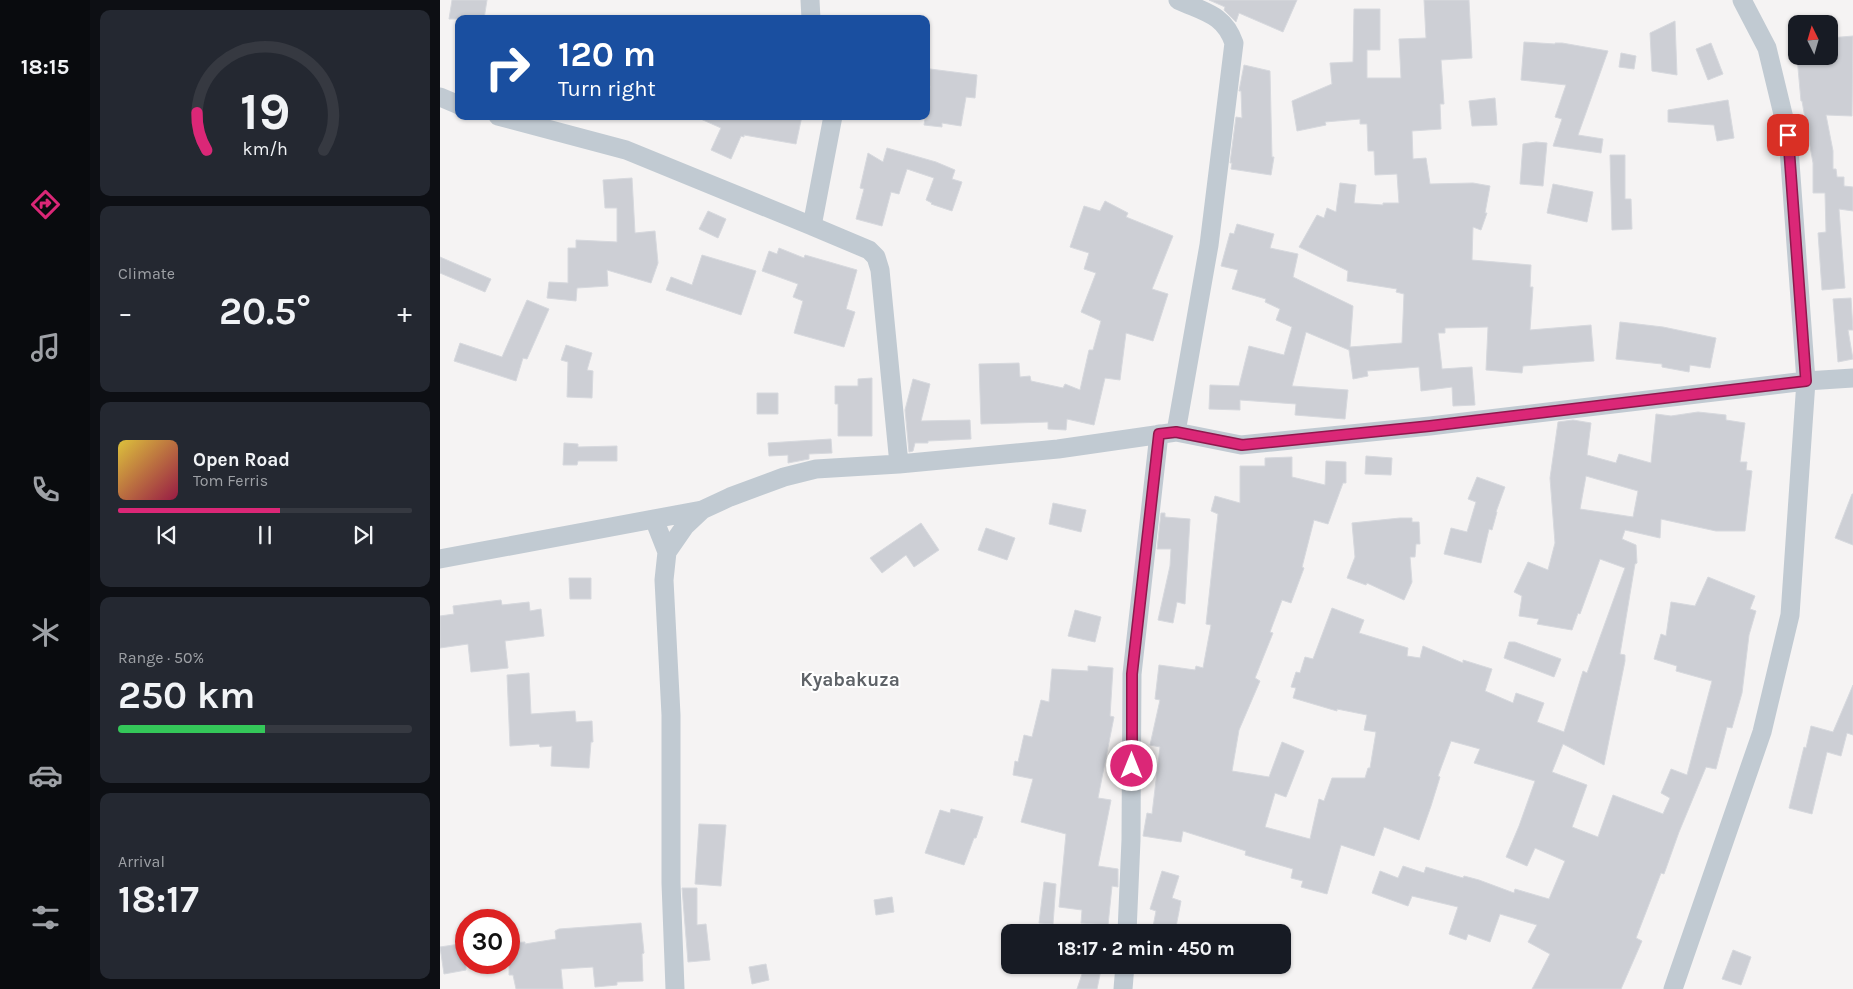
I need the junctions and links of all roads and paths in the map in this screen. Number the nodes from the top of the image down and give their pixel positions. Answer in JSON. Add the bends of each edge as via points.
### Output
{"nodes":[{"id":1,"x":810,"y":0,"type":"edge"},
{"id":2,"x":1178,"y":0,"type":"edge"},
{"id":3,"x":1742,"y":0,"type":"edge"},
{"id":4,"x":811,"y":15,"type":"edge"},
{"id":5,"x":440,"y":97,"type":"edge"},
{"id":6,"x":455,"y":103,"type":"edge"},
{"id":7,"x":513,"y":120,"type":"edge"},
{"id":8,"x":833,"y":120,"type":"edge"},
{"id":9,"x":812,"y":226,"type":"junction"},
{"id":10,"x":1853,"y":378,"type":"edge"},
{"id":11,"x":1806,"y":381,"type":"junction"},
{"id":12,"x":1168,"y":433,"type":"junction"},
{"id":13,"x":899,"y":464,"type":"junction"},
{"id":14,"x":702,"y":510,"type":"junction"},
{"id":15,"x":654,"y":519,"type":"junction"},
{"id":16,"x":667,"y":552,"type":"junction"},
{"id":17,"x":440,"y":559,"type":"edge"},
{"id":18,"x":1127,"y":924,"type":"edge"},
{"id":19,"x":1124,"y":974,"type":"edge"},
{"id":20,"x":674,"y":989,"type":"edge"},
{"id":21,"x":1123,"y":989,"type":"edge"},
{"id":22,"x":1673,"y":989,"type":"edge"}],
"edges":[{"from":1,"to":4,"type":"street"},
{"from":2,"to":12,"type":"street","via":[[1219,18],[1230,31],[1234,43],[1208,245]]},
{"from":3,"to":11,"type":"street","via":[[1767,48],[1788,135]]},
{"from":5,"to":6,"type":"street"},
{"from":7,"to":9,"type":"street","via":[[626,150]]},
{"from":8,"to":9,"type":"street"},
{"from":9,"to":13,"type":"street","via":[[869,250],[876,257],[880,270]]},
{"from":10,"to":11,"type":"street"},
{"from":11,"to":12,"type":"street","via":[[1242,445]]},
{"from":11,"to":22,"type":"street","via":[[1790,615],[1762,732]]},
{"from":12,"to":13,"type":"street","via":[[1058,450]]},
{"from":12,"to":18,"type":"street","via":[[1132,674],[1132,840]]},
{"from":13,"to":14,"type":"street","via":[[816,469],[730,497]]},
{"from":14,"to":15,"type":"street"},
{"from":14,"to":16,"type":"street","via":[[685,526]]},
{"from":15,"to":16,"type":"street"},
{"from":15,"to":17,"type":"street"},
{"from":16,"to":20,"type":"street","via":[[664,580],[671,715]]},
{"from":19,"to":21,"type":"street"}]}
